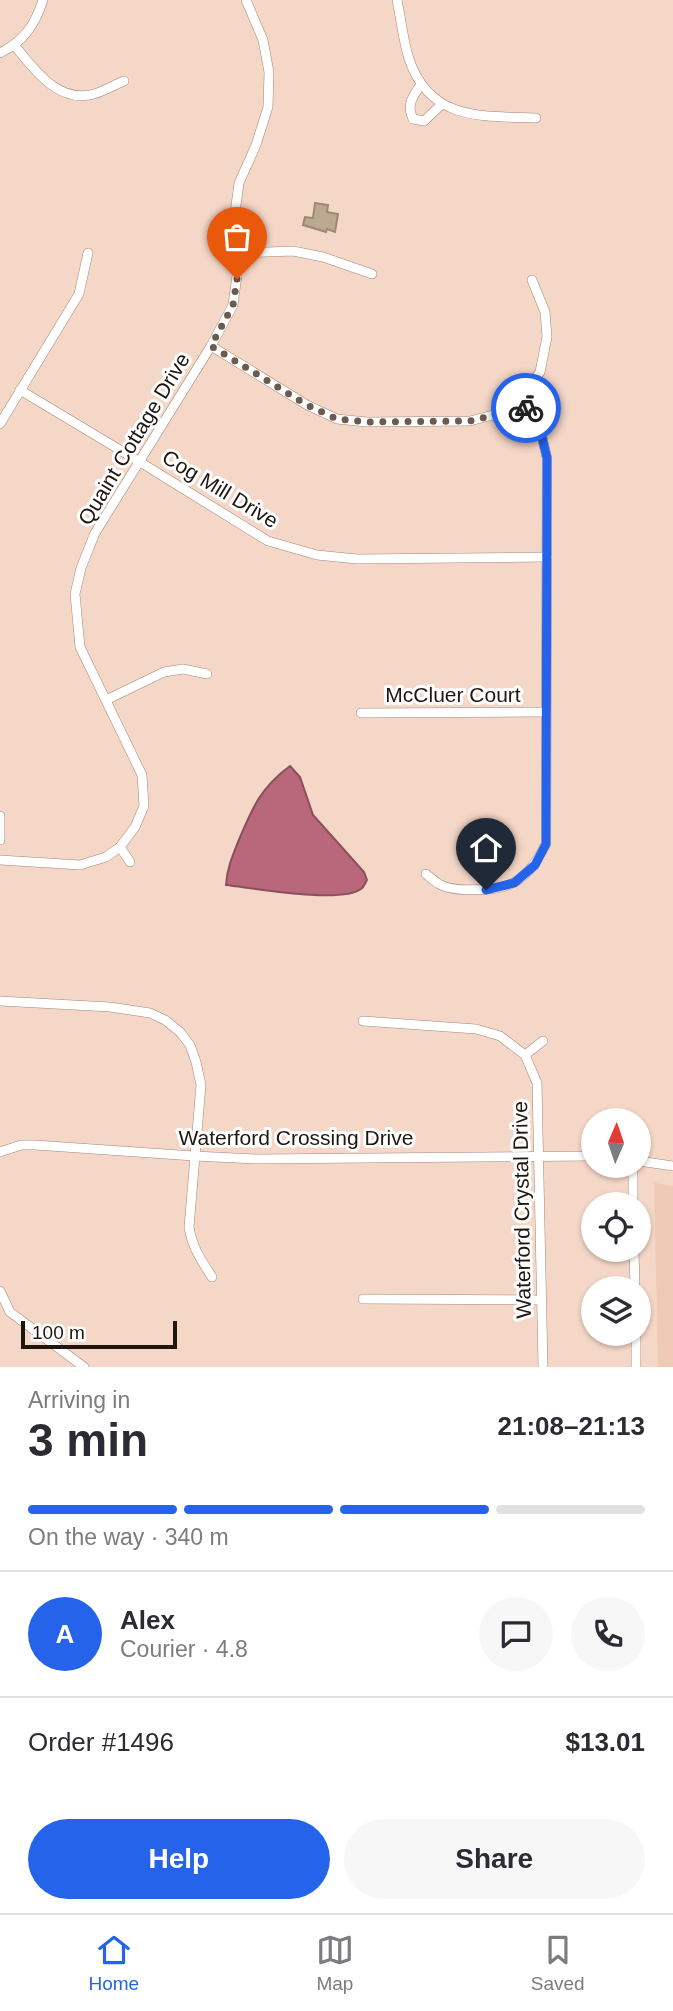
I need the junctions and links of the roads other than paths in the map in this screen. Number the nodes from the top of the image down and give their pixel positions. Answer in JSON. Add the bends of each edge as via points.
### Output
{"nodes":[{"id":1,"x":43,"y":0,"type":"edge"},
{"id":2,"x":246,"y":0,"type":"edge"},
{"id":3,"x":397,"y":0,"type":"edge"},
{"id":4,"x":15,"y":46,"type":"junction"},
{"id":5,"x":0,"y":53,"type":"edge"},
{"id":6,"x":124,"y":81,"type":"dead end"},
{"id":7,"x":421,"y":84,"type":"junction"},
{"id":8,"x":442,"y":104,"type":"junction"},
{"id":9,"x":536,"y":118,"type":"dead end"},
{"id":10,"x":88,"y":253,"type":"dead end"},
{"id":11,"x":240,"y":253,"type":"junction"},
{"id":12,"x":372,"y":274,"type":"dead end"},
{"id":13,"x":532,"y":280,"type":"dead end"},
{"id":14,"x":211,"y":346,"type":"junction"},
{"id":15,"x":20,"y":390,"type":"junction"},
{"id":16,"x":520,"y":400,"type":"junction"},
{"id":17,"x":0,"y":424,"type":"edge"},
{"id":18,"x":140,"y":461,"type":"junction"},
{"id":19,"x":548,"y":557,"type":"junction"},
{"id":20,"x":207,"y":674,"type":"dead end"},
{"id":21,"x":106,"y":700,"type":"junction"},
{"id":22,"x":545,"y":712,"type":"junction"},
{"id":23,"x":360,"y":713,"type":"dead end"},
{"id":24,"x":0,"y":816,"type":"edge"},
{"id":25,"x":0,"y":840,"type":"edge"},
{"id":26,"x":120,"y":847,"type":"junction"},
{"id":27,"x":0,"y":860,"type":"edge"},
{"id":28,"x":130,"y":862,"type":"dead end"},
{"id":29,"x":426,"y":874,"type":"dead end"},
{"id":30,"x":0,"y":1001,"type":"edge"},
{"id":31,"x":363,"y":1021,"type":"dead end"},
{"id":32,"x":543,"y":1041,"type":"dead end"},
{"id":33,"x":526,"y":1055,"type":"junction"},
{"id":34,"x":0,"y":1152,"type":"edge"},
{"id":35,"x":194,"y":1156,"type":"junction"},
{"id":36,"x":540,"y":1156,"type":"junction"},
{"id":37,"x":581,"y":1156,"type":"edge"},
{"id":38,"x":651,"y":1163,"type":"edge"},
{"id":39,"x":673,"y":1166,"type":"edge"},
{"id":40,"x":212,"y":1277,"type":"dead end"},
{"id":41,"x":0,"y":1291,"type":"edge"},
{"id":42,"x":363,"y":1300,"type":"dead end"},
{"id":43,"x":541,"y":1300,"type":"junction"},
{"id":44,"x":636,"y":1346,"type":"edge"},
{"id":45,"x":84,"y":1367,"type":"edge"},
{"id":46,"x":543,"y":1367,"type":"edge"},
{"id":47,"x":636,"y":1367,"type":"edge"}],
"edges":[{"from":1,"to":4,"type":"street","via":[[35,23]]},
{"from":2,"to":11,"type":"street","name":"Quaint Cottage Drive","via":[[263,40],[269,72],[268,107],[239,183],[235,213]]},
{"from":3,"to":7,"type":"street","via":[[408,56]]},
{"from":4,"to":5,"type":"street"},
{"from":4,"to":6,"type":"street","via":[[46,82],[58,89],[93,94]]},
{"from":7,"to":8,"type":"street"},
{"from":7,"to":8,"type":"street","via":[[410,102],[413,119],[425,121]]},
{"from":8,"to":9,"type":"street","via":[[476,115]]},
{"from":10,"to":15,"type":"street","via":[[79,294]]},
{"from":11,"to":12,"type":"street","via":[[293,251]]},
{"from":11,"to":14,"type":"street","name":"Quaint Cottage Drive","via":[[233,305]]},
{"from":13,"to":16,"type":"street","via":[[545,312],[547,337],[540,372]]},
{"from":14,"to":16,"type":"street","via":[[337,419],[470,421],[494,415]]},
{"from":14,"to":18,"type":"street","name":"Quaint Cottage Drive"},
{"from":15,"to":17,"type":"street"},
{"from":15,"to":18,"type":"street","name":"Cog Mill Drive"},
{"from":16,"to":19,"type":"street","via":[[540,429],[547,458]]},
{"from":18,"to":19,"type":"street","name":"Cog Mill Drive","via":[[268,541],[317,555],[357,559]]},
{"from":18,"to":21,"type":"street","name":"Quaint Cottage Drive","via":[[95,533],[75,594],[80,647]]},
{"from":19,"to":22,"type":"street"},
{"from":20,"to":21,"type":"street","via":[[183,668],[164,672]]},
{"from":21,"to":26,"type":"street","name":"Quaint Cottage Drive","via":[[142,775],[144,806]]},
{"from":22,"to":23,"type":"street","name":"McCluer Court"},
{"from":22,"to":29,"type":"street","via":[[546,844],[535,865],[514,883],[486,890],[440,885]]},
{"from":24,"to":25,"type":"street"},
{"from":26,"to":27,"type":"street","via":[[80,865]]},
{"from":26,"to":28,"type":"street"},
{"from":30,"to":35,"type":"street","via":[[131,1010],[165,1020],[190,1045],[201,1085]]},
{"from":31,"to":33,"type":"street","via":[[476,1029],[500,1036]]},
{"from":32,"to":33,"type":"street"},
{"from":33,"to":36,"type":"street","name":"Waterford Crystal Drive","via":[[537,1083]]},
{"from":34,"to":35,"type":"street","name":"Waterford Crossing Drive","via":[[35,1145]]},
{"from":35,"to":36,"type":"street","name":"Waterford Crossing Drive"},
{"from":35,"to":40,"type":"street","via":[[191,1241]]},
{"from":36,"to":37,"type":"street","name":"Waterford Crossing Drive"},
{"from":36,"to":43,"type":"street","name":"Waterford Crystal Drive"},
{"from":38,"to":39,"type":"street"},
{"from":41,"to":45,"type":"street","via":[[10,1312]]},
{"from":42,"to":43,"type":"street"},
{"from":43,"to":46,"type":"street","name":"Waterford Crystal Drive"},
{"from":44,"to":47,"type":"street"}]}
